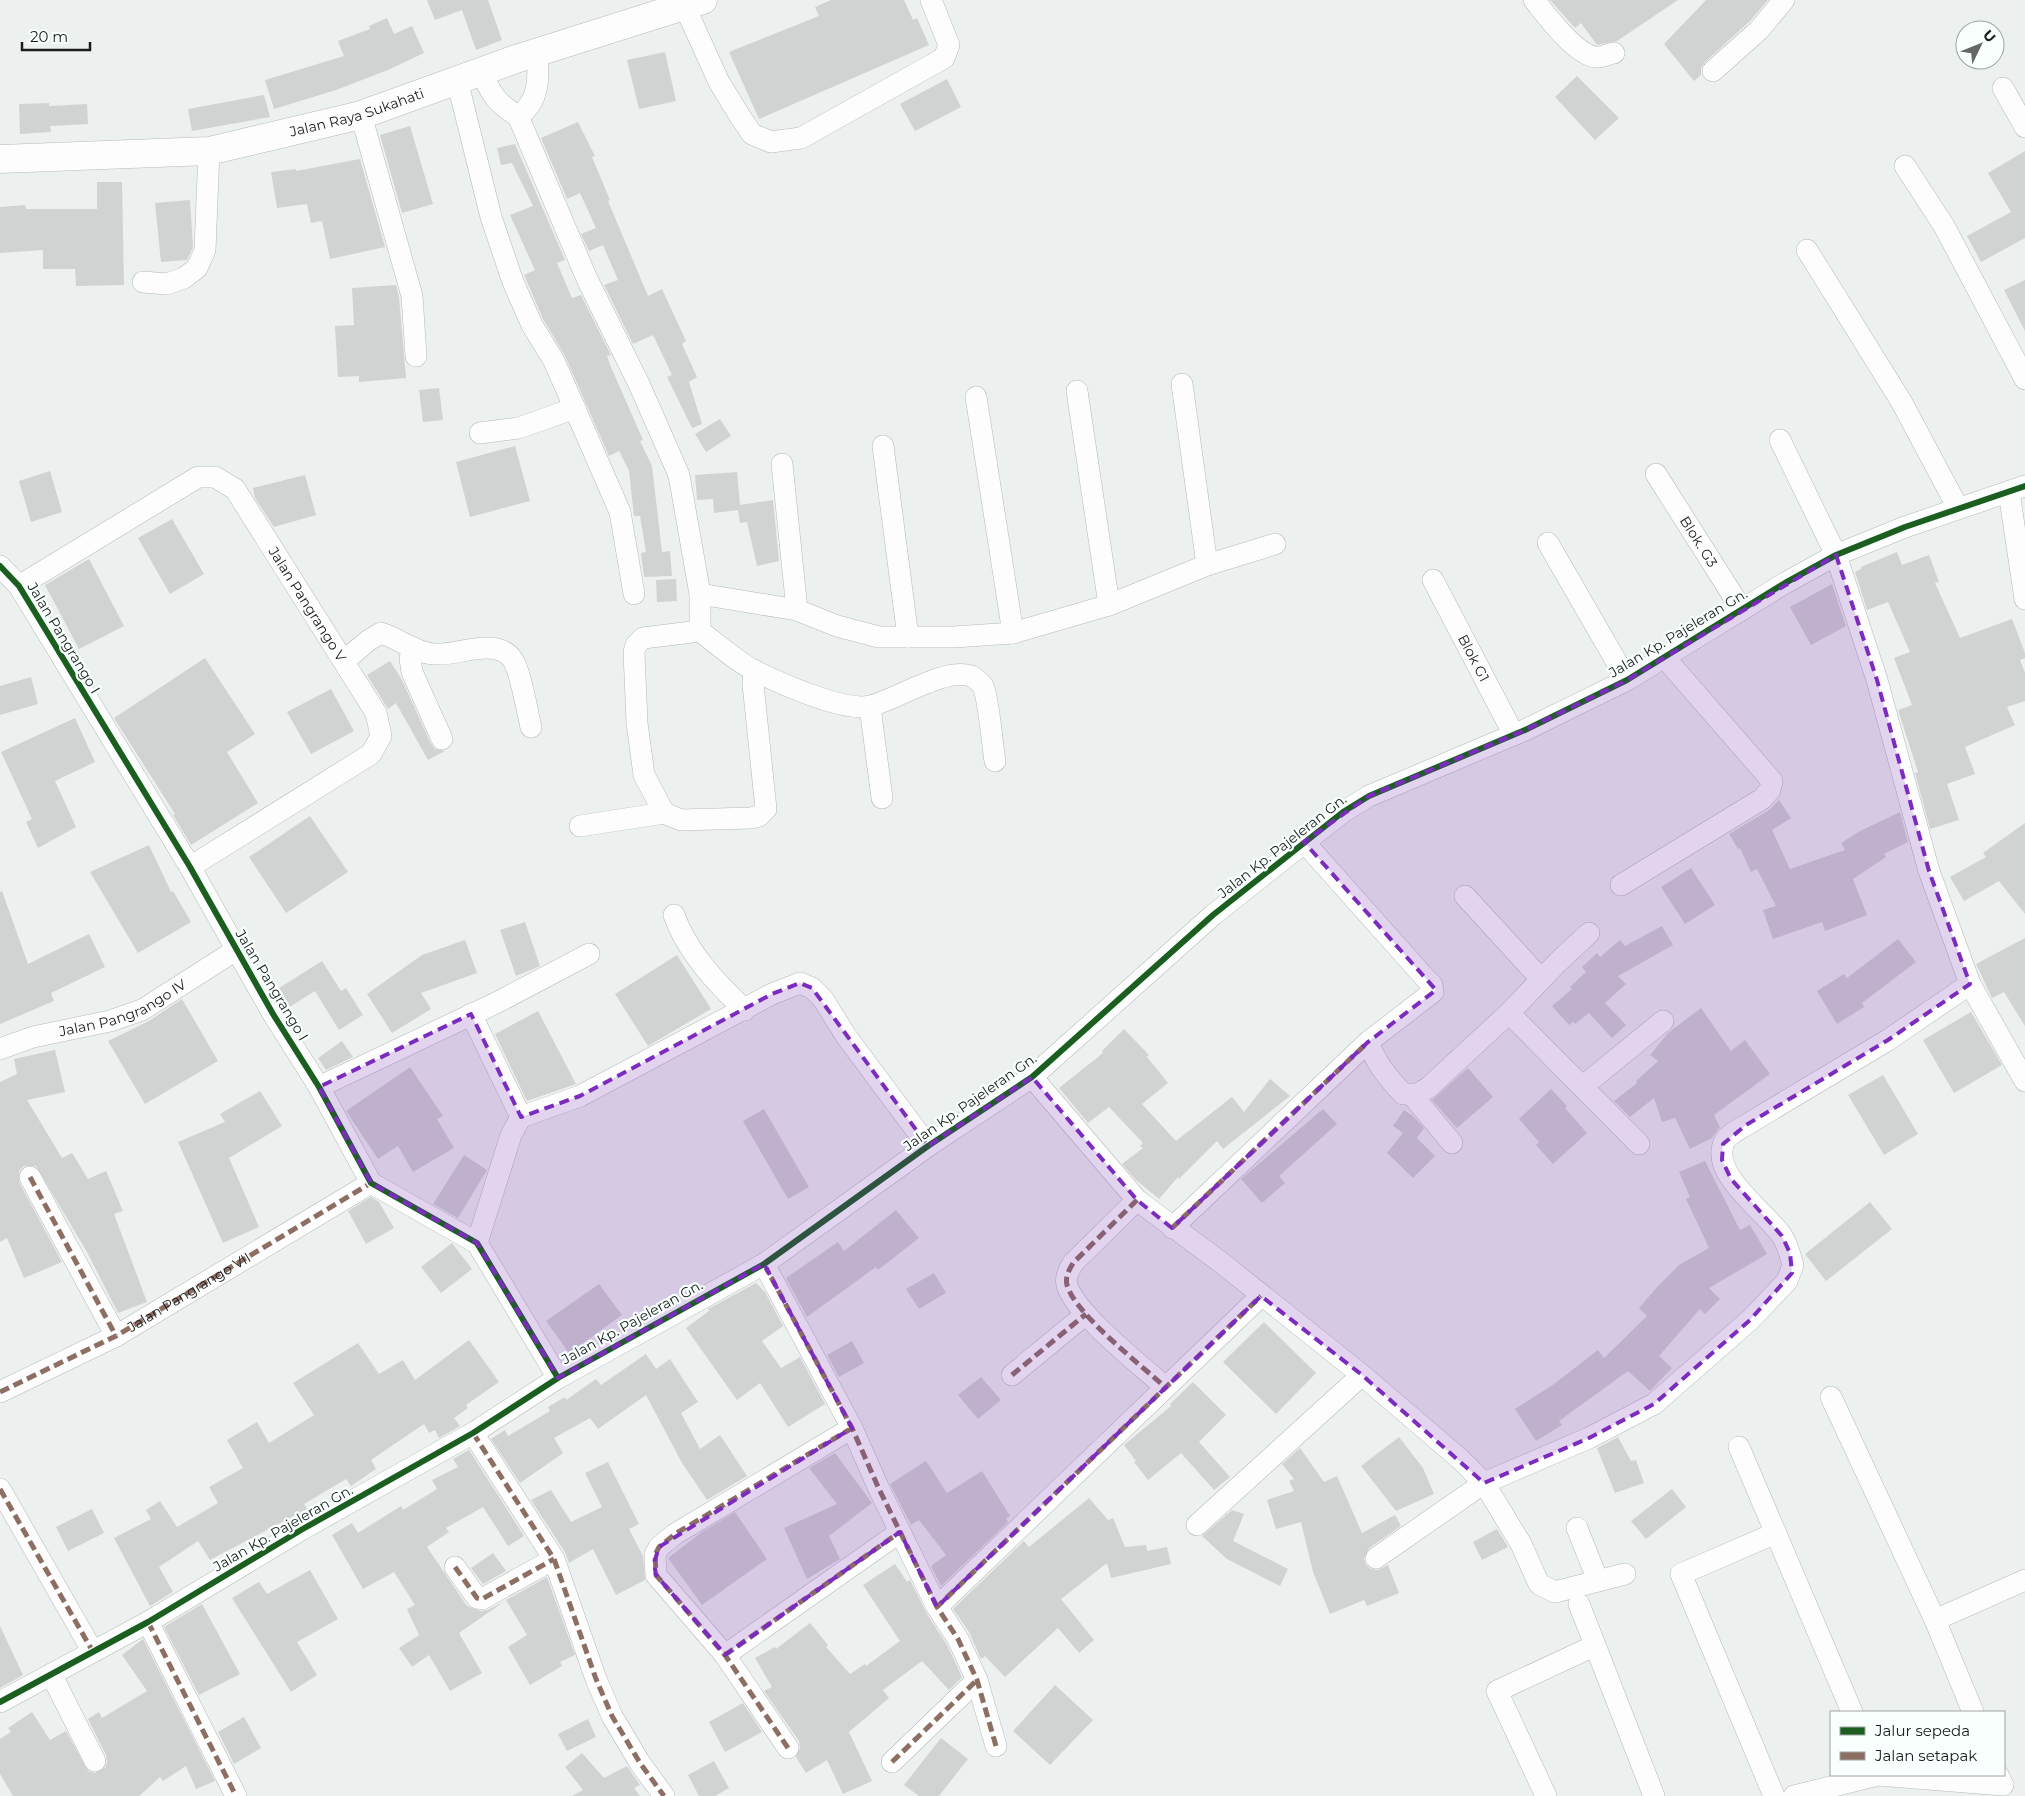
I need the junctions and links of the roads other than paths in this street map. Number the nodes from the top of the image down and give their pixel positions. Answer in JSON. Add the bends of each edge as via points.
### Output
{"nodes":[{"id":1,"x":931,"y":0,"type":"edge"},
{"id":2,"x":1534,"y":0,"type":"edge"},
{"id":3,"x":1784,"y":0,"type":"edge"},
{"id":4,"x":694,"y":4,"type":"edge"},
{"id":5,"x":537,"y":52,"type":"junction"},
{"id":6,"x":1614,"y":53,"type":"dead end"},
{"id":7,"x":1714,"y":71,"type":"dead end"},
{"id":8,"x":469,"y":75,"type":"junction"},
{"id":9,"x":2003,"y":88,"type":"dead end"},
{"id":10,"x":361,"y":114,"type":"junction"},
{"id":11,"x":518,"y":116,"type":"junction"},
{"id":12,"x":2025,"y":127,"type":"edge"},
{"id":13,"x":209,"y":151,"type":"junction"},
{"id":14,"x":0,"y":159,"type":"edge"},
{"id":15,"x":1906,"y":166,"type":"dead end"},
{"id":16,"x":1807,"y":250,"type":"dead end"},
{"id":17,"x":143,"y":282,"type":"dead end"},
{"id":18,"x":416,"y":356,"type":"dead end"},
{"id":19,"x":2025,"y":379,"type":"edge"},
{"id":20,"x":1182,"y":384,"type":"dead end"},
{"id":21,"x":1077,"y":391,"type":"dead end"},
{"id":22,"x":976,"y":397,"type":"dead end"},
{"id":23,"x":575,"y":408,"type":"junction"},
{"id":24,"x":480,"y":433,"type":"dead end"},
{"id":25,"x":1780,"y":440,"type":"dead end"},
{"id":26,"x":883,"y":446,"type":"dead end"},
{"id":27,"x":782,"y":464,"type":"dead end"},
{"id":28,"x":1656,"y":474,"type":"dead end"},
{"id":29,"x":2017,"y":489,"type":"edge"},
{"id":30,"x":1958,"y":508,"type":"junction"},
{"id":31,"x":1548,"y":543,"type":"dead end"},
{"id":32,"x":1275,"y":544,"type":"dead end"},
{"id":33,"x":1836,"y":555,"type":"junction"},
{"id":34,"x":1207,"y":565,"type":"junction"},
{"id":35,"x":0,"y":566,"type":"edge"},
{"id":36,"x":1432,"y":580,"type":"dead end"},
{"id":37,"x":18,"y":586,"type":"junction"},
{"id":38,"x":634,"y":594,"type":"dead end"},
{"id":39,"x":700,"y":594,"type":"junction"},
{"id":40,"x":2025,"y":599,"type":"edge"},
{"id":41,"x":1109,"y":605,"type":"junction"},
{"id":42,"x":798,"y":610,"type":"junction"},
{"id":43,"x":1742,"y":610,"type":"junction"},
{"id":44,"x":700,"y":631,"type":"junction"},
{"id":45,"x":1013,"y":633,"type":"junction"},
{"id":46,"x":908,"y":637,"type":"junction"},
{"id":47,"x":415,"y":649,"type":"junction"},
{"id":48,"x":1665,"y":658,"type":"junction"},
{"id":49,"x":344,"y":661,"type":"junction"},
{"id":50,"x":754,"y":670,"type":"junction"},
{"id":51,"x":1627,"y":680,"type":"junction"},
{"id":52,"x":870,"y":707,"type":"junction"},
{"id":53,"x":531,"y":727,"type":"dead end"},
{"id":54,"x":1514,"y":735,"type":"junction"},
{"id":55,"x":442,"y":739,"type":"dead end"},
{"id":56,"x":995,"y":761,"type":"dead end"},
{"id":57,"x":882,"y":798,"type":"dead end"},
{"id":58,"x":664,"y":813,"type":"junction"},
{"id":59,"x":580,"y":826,"type":"dead end"},
{"id":60,"x":1304,"y":842,"type":"junction"},
{"id":61,"x":190,"y":867,"type":"junction"},
{"id":62,"x":1622,"y":885,"type":"dead end"},
{"id":63,"x":1465,"y":896,"type":"dead end"},
{"id":64,"x":674,"y":915,"type":"dead end"},
{"id":65,"x":1589,"y":933,"type":"dead end"},
{"id":66,"x":236,"y":950,"type":"junction"},
{"id":67,"x":589,"y":954,"type":"dead end"},
{"id":68,"x":1541,"y":979,"type":"junction"},
{"id":69,"x":1970,"y":984,"type":"junction"},
{"id":70,"x":745,"y":1010,"type":"junction"},
{"id":71,"x":1509,"y":1013,"type":"junction"},
{"id":72,"x":472,"y":1014,"type":"junction"},
{"id":73,"x":1663,"y":1021,"type":"dead end"},
{"id":74,"x":1368,"y":1042,"type":"junction"},
{"id":75,"x":0,"y":1049,"type":"edge"},
{"id":76,"x":1032,"y":1077,"type":"junction"},
{"id":77,"x":2025,"y":1081,"type":"edge"},
{"id":78,"x":319,"y":1086,"type":"junction"},
{"id":79,"x":1582,"y":1087,"type":"junction"},
{"id":80,"x":1412,"y":1095,"type":"junction"},
{"id":81,"x":521,"y":1117,"type":"junction"},
{"id":82,"x":1452,"y":1143,"type":"dead end"},
{"id":83,"x":1638,"y":1144,"type":"dead end"},
{"id":84,"x":928,"y":1146,"type":"junction"},
{"id":85,"x":30,"y":1176,"type":"dead end"},
{"id":86,"x":371,"y":1184,"type":"junction"},
{"id":87,"x":1137,"y":1200,"type":"junction"},
{"id":88,"x":1172,"y":1228,"type":"junction"},
{"id":89,"x":477,"y":1242,"type":"junction"},
{"id":90,"x":764,"y":1264,"type":"junction"},
{"id":91,"x":1261,"y":1296,"type":"junction"},
{"id":92,"x":1086,"y":1314,"type":"junction"},
{"id":93,"x":116,"y":1336,"type":"junction"},
{"id":94,"x":1012,"y":1374,"type":"dead end"},
{"id":95,"x":1362,"y":1375,"type":"junction"},
{"id":96,"x":558,"y":1378,"type":"junction"},
{"id":97,"x":1165,"y":1387,"type":"junction"},
{"id":98,"x":0,"y":1392,"type":"edge"},
{"id":99,"x":1831,"y":1397,"type":"dead end"},
{"id":100,"x":852,"y":1428,"type":"junction"},
{"id":101,"x":472,"y":1433,"type":"junction"},
{"id":102,"x":1739,"y":1447,"type":"dead end"},
{"id":103,"x":1484,"y":1484,"type":"junction"},
{"id":104,"x":0,"y":1489,"type":"edge"},
{"id":105,"x":1198,"y":1525,"type":"dead end"},
{"id":106,"x":1577,"y":1528,"type":"dead end"},
{"id":107,"x":900,"y":1532,"type":"junction"},
{"id":108,"x":1776,"y":1533,"type":"junction"},
{"id":109,"x":1376,"y":1558,"type":"dead end"},
{"id":110,"x":554,"y":1559,"type":"junction"},
{"id":111,"x":455,"y":1567,"type":"dead end"},
{"id":112,"x":1625,"y":1574,"type":"dead end"},
{"id":113,"x":2025,"y":1580,"type":"edge"},
{"id":114,"x":1598,"y":1581,"type":"junction"},
{"id":115,"x":1579,"y":1604,"type":"dead end"},
{"id":116,"x":937,"y":1607,"type":"junction"},
{"id":117,"x":1935,"y":1620,"type":"junction"},
{"id":118,"x":148,"y":1622,"type":"junction"},
{"id":119,"x":1594,"y":1646,"type":"junction"},
{"id":120,"x":93,"y":1652,"type":"junction"},
{"id":121,"x":725,"y":1655,"type":"junction"},
{"id":122,"x":51,"y":1674,"type":"junction"},
{"id":123,"x":977,"y":1680,"type":"junction"},
{"id":124,"x":0,"y":1702,"type":"edge"},
{"id":125,"x":1852,"y":1711,"type":"edge"},
{"id":126,"x":1972,"y":1711,"type":"edge"},
{"id":127,"x":996,"y":1746,"type":"dead end"},
{"id":128,"x":788,"y":1748,"type":"dead end"},
{"id":129,"x":95,"y":1761,"type":"dead end"},
{"id":130,"x":892,"y":1762,"type":"dead end"},
{"id":131,"x":1874,"y":1776,"type":"edge"},
{"id":132,"x":1890,"y":1776,"type":"edge"},
{"id":133,"x":1998,"y":1776,"type":"edge"},
{"id":134,"x":236,"y":1796,"type":"edge"},
{"id":135,"x":664,"y":1796,"type":"edge"},
{"id":136,"x":1546,"y":1796,"type":"edge"},
{"id":137,"x":1654,"y":1796,"type":"edge"},
{"id":138,"x":1774,"y":1796,"type":"edge"},
{"id":139,"x":1794,"y":1796,"type":"edge"}],
"edges":[{"from":1,"to":4,"type":"street","via":[[949,45],[944,58],[801,138],[771,142],[752,134],[719,82]]},
{"from":2,"to":6,"type":"street","via":[[1558,29],[1585,53],[1596,58]]},
{"from":3,"to":7,"type":"street","via":[[1765,24]]},
{"from":4,"to":5,"type":"main road","name":"Jalan Raya Sukahati"},
{"from":5,"to":8,"type":"main road","name":"Jalan Raya Sukahati"},
{"from":5,"to":11,"type":"street","via":[[534,99],[528,110]]},
{"from":8,"to":10,"type":"main road","name":"Jalan Raya Sukahati"},
{"from":8,"to":11,"type":"street","via":[[503,107]]},
{"from":8,"to":23,"type":"street","via":[[491,217],[513,282]]},
{"from":9,"to":12,"type":"street"},
{"from":10,"to":13,"type":"main road","name":"Jalan Raya Sukahati"},
{"from":10,"to":18,"type":"street","via":[[412,296]]},
{"from":11,"to":39,"type":"street","via":[[587,279],[639,384],[678,475]]},
{"from":13,"to":14,"type":"main road","name":"Jalan Raya Sukahati"},
{"from":13,"to":17,"type":"street","via":[[205,250],[197,268],[184,278],[167,284]]},
{"from":15,"to":19,"type":"street","via":[[1944,226]]},
{"from":16,"to":30,"type":"street","via":[[1901,400]]},
{"from":20,"to":34,"type":"street"},
{"from":21,"to":41,"type":"street"},
{"from":22,"to":45,"type":"street"},
{"from":23,"to":24,"type":"street","via":[[519,428]]},
{"from":23,"to":38,"type":"street","via":[[620,512]]},
{"from":25,"to":33,"type":"street"},
{"from":26,"to":46,"type":"street"},
{"from":27,"to":42,"type":"street"},
{"from":28,"to":43,"type":"street","name":"Blok. G3"},
{"from":29,"to":30,"type":"street","name":"Jalan Kp. Pajeleran Gn."},
{"from":29,"to":40,"type":"street"},
{"from":30,"to":33,"type":"street","name":"Jalan Kp. Pajeleran Gn."},
{"from":31,"to":51,"type":"street"},
{"from":32,"to":34,"type":"street"},
{"from":33,"to":43,"type":"street","name":"Jalan Kp. Pajeleran Gn."},
{"from":33,"to":69,"type":"street","via":[[1877,680],[1929,871]]},
{"from":34,"to":41,"type":"street"},
{"from":35,"to":37,"type":"street","name":"Jalan Pangrango I"},
{"from":36,"to":54,"type":"street","name":"Blok G1"},
{"from":37,"to":49,"type":"street","name":"Jalan Pangrango V","via":[[198,477],[216,476],[235,489]]},
{"from":37,"to":61,"type":"street","name":"Jalan Pangrango I"},
{"from":39,"to":42,"type":"street"},
{"from":39,"to":44,"type":"street"},
{"from":41,"to":45,"type":"street"},
{"from":42,"to":46,"type":"street","via":[[837,626],[879,637]]},
{"from":43,"to":48,"type":"street","name":"Jalan Kp. Pajeleran Gn."},
{"from":44,"to":50,"type":"street"},
{"from":44,"to":58,"type":"street","via":[[643,638],[634,652],[637,722],[644,775]]},
{"from":45,"to":46,"type":"street"},
{"from":47,"to":49,"type":"street","via":[[381,633]]},
{"from":47,"to":53,"type":"street","via":[[432,654],[486,648],[507,653],[514,662]]},
{"from":47,"to":55,"type":"street","via":[[410,658],[412,672]]},
{"from":48,"to":51,"type":"street","name":"Jalan Kp. Pajeleran Gn."},
{"from":48,"to":62,"type":"street","via":[[1772,781],[1772,786],[1762,799]]},
{"from":49,"to":61,"type":"street","name":"Jalan Pangrango V","via":[[376,713],[381,736],[371,754]]},
{"from":50,"to":52,"type":"street","via":[[817,697],[848,706]]},
{"from":50,"to":58,"type":"street","via":[[766,809],[751,818],[701,821],[681,820]]},
{"from":51,"to":54,"type":"street","name":"Jalan Kp. Pajeleran Gn."},
{"from":52,"to":56,"type":"street","via":[[942,679],[972,676],[982,684],[986,696]]},
{"from":52,"to":57,"type":"street"},
{"from":54,"to":60,"type":"street","name":"Jalan Kp. Pajeleran Gn.","via":[[1369,796]]},
{"from":58,"to":59,"type":"street"},
{"from":60,"to":74,"type":"street","via":[[1433,988],[1427,998]]},
{"from":60,"to":76,"type":"street","name":"Jalan Kp. Pajeleran Gn.","via":[[1206,921]]},
{"from":61,"to":66,"type":"street","name":"Jalan Pangrango I"},
{"from":63,"to":68,"type":"street"},
{"from":64,"to":70,"type":"street","via":[[689,946],[724,990]]},
{"from":65,"to":68,"type":"street"},
{"from":66,"to":75,"type":"street","name":"Jalan Pangrango IV","via":[[142,1010],[110,1021],[34,1037]]},
{"from":66,"to":78,"type":"street","name":"Jalan Pangrango I"},
{"from":67,"to":72,"type":"street"},
{"from":68,"to":71,"type":"street"},
{"from":69,"to":77,"type":"street"},
{"from":69,"to":103,"type":"street","via":[[1888,1040],[1746,1125],[1723,1144],[1722,1160],[1731,1179],[1782,1236],[1793,1265],[1788,1281],[1750,1320],[1654,1404],[1589,1438]]},
{"from":70,"to":81,"type":"street","via":[[580,1096]]},
{"from":70,"to":84,"type":"street","via":[[800,983],[812,988]]},
{"from":71,"to":79,"type":"street"},
{"from":71,"to":80,"type":"street","via":[[1428,1088]]},
{"from":72,"to":78,"type":"street"},
{"from":72,"to":81,"type":"street"},
{"from":73,"to":79,"type":"street"},
{"from":74,"to":80,"type":"street","via":[[1393,1083],[1404,1094]]},
{"from":74,"to":88,"type":"street"},
{"from":76,"to":84,"type":"street","name":"Jalan Kp. Pajeleran Gn."},
{"from":76,"to":87,"type":"street"},
{"from":78,"to":86,"type":"street","name":"Jalan Pangrango I"},
{"from":79,"to":83,"type":"street"},
{"from":80,"to":82,"type":"street"},
{"from":81,"to":89,"type":"street","via":[[511,1135]]},
{"from":84,"to":90,"type":"street","name":"Jalan Kp. Pajeleran Gn."},
{"from":85,"to":93,"type":"street"},
{"from":86,"to":89,"type":"street"},
{"from":86,"to":93,"type":"street","name":"Jalan Pangrango VII"},
{"from":87,"to":88,"type":"street"},
{"from":87,"to":92,"type":"street","via":[[1072,1263],[1067,1272],[1066,1284]]},
{"from":88,"to":91,"type":"street"},
{"from":89,"to":96,"type":"street"},
{"from":90,"to":96,"type":"street","name":"Jalan Kp. Pajeleran Gn."},
{"from":90,"to":100,"type":"street"},
{"from":91,"to":95,"type":"street"},
{"from":91,"to":97,"type":"street"},
{"from":92,"to":94,"type":"street"},
{"from":92,"to":97,"type":"street"},
{"from":93,"to":98,"type":"street","name":"Jalan Pangrango VII"},
{"from":95,"to":103,"type":"street"},
{"from":95,"to":105,"type":"street"},
{"from":96,"to":101,"type":"street","name":"Jalan Kp. Pajeleran Gn."},
{"from":97,"to":116,"type":"street"},
{"from":99,"to":117,"type":"street"},
{"from":100,"to":107,"type":"street"},
{"from":100,"to":121,"type":"street","via":[[675,1534],[659,1547],[654,1563],[656,1575]]},
{"from":101,"to":110,"type":"street"},
{"from":101,"to":118,"type":"street","name":"Jalan Kp. Pajeleran Gn."},
{"from":102,"to":108,"type":"street"},
{"from":103,"to":109,"type":"street"},
{"from":103,"to":114,"type":"street","via":[[1521,1544],[1539,1584],[1555,1592]]},
{"from":104,"to":120,"type":"street"},
{"from":106,"to":114,"type":"street"},
{"from":107,"to":116,"type":"street"},
{"from":107,"to":121,"type":"street"},
{"from":108,"to":125,"type":"street"},
{"from":108,"to":138,"type":"street","via":[[1681,1574]]},
{"from":110,"to":111,"type":"street","via":[[480,1599]]},
{"from":110,"to":135,"type":"street","via":[[612,1716]]},
{"from":112,"to":114,"type":"street"},
{"from":113,"to":117,"type":"street"},
{"from":115,"to":119,"type":"street"},
{"from":116,"to":123,"type":"street","via":[[958,1639]]},
{"from":117,"to":126,"type":"street"},
{"from":118,"to":120,"type":"street","name":"Jalan Kp. Pajeleran Gn."},
{"from":118,"to":134,"type":"street"},
{"from":119,"to":136,"type":"street","via":[[1498,1691]]},
{"from":119,"to":137,"type":"street"},
{"from":120,"to":122,"type":"street","name":"Jalan Kp. Pajeleran Gn."},
{"from":121,"to":128,"type":"street"},
{"from":122,"to":124,"type":"street","name":"Jalan Kp. Pajeleran Gn."},
{"from":122,"to":129,"type":"street"},
{"from":123,"to":127,"type":"street"},
{"from":123,"to":130,"type":"street"},
{"from":131,"to":139,"type":"street"},
{"from":132,"to":133,"type":"street","via":[[2002,1785]]}]}
